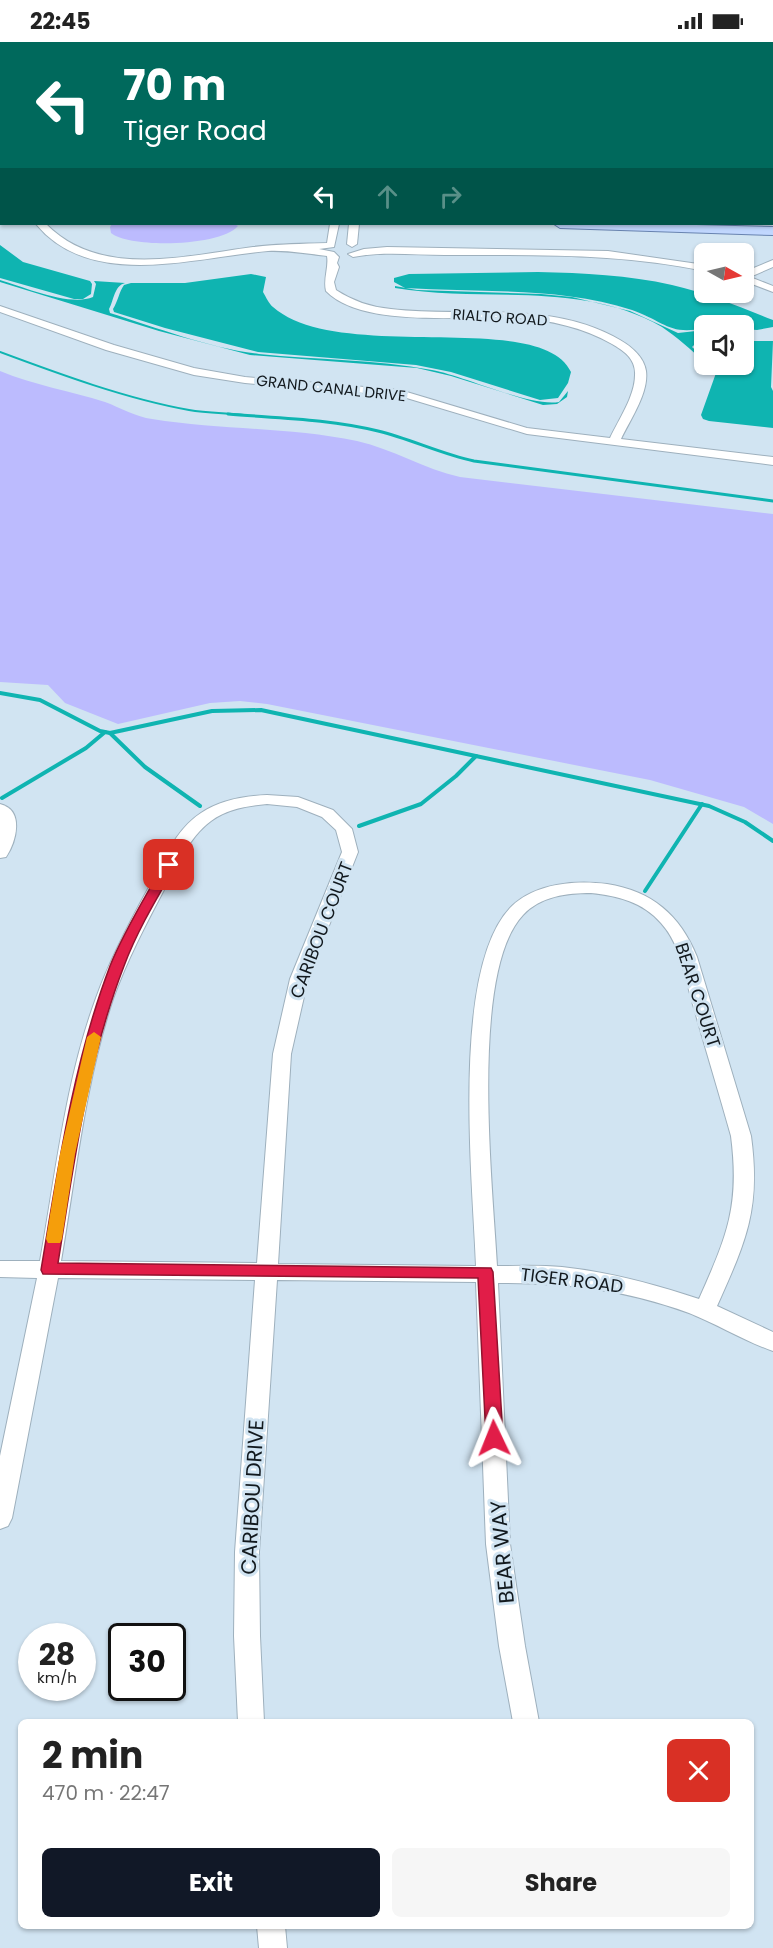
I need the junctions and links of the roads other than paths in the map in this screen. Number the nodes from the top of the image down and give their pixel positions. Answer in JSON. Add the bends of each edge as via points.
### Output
{"nodes":[{"id":1,"x":42,"y":225,"type":"edge"},
{"id":2,"x":335,"y":225,"type":"edge"},
{"id":3,"x":354,"y":225,"type":"edge"},
{"id":4,"x":590,"y":225,"type":"edge"},
{"id":5,"x":773,"y":231,"type":"edge"},
{"id":6,"x":329,"y":249,"type":"junction"},
{"id":7,"x":352,"y":250,"type":"junction"},
{"id":8,"x":773,"y":263,"type":"edge"},
{"id":9,"x":694,"y":266,"type":"edge"},
{"id":10,"x":334,"y":267,"type":"junction"},
{"id":11,"x":754,"y":272,"type":"edge"},
{"id":12,"x":754,"y":281,"type":"edge"},
{"id":13,"x":773,"y":289,"type":"edge"},
{"id":14,"x":0,"y":309,"type":"edge"},
{"id":15,"x":614,"y":441,"type":"junction"},
{"id":16,"x":773,"y":461,"type":"edge"},
{"id":17,"x":0,"y":809,"type":"edge"},
{"id":18,"x":0,"y":853,"type":"edge"},
{"id":19,"x":0,"y":1269,"type":"edge"},
{"id":20,"x":49,"y":1270,"type":"junction"},
{"id":21,"x":266,"y":1271,"type":"junction"},
{"id":22,"x":485,"y":1272,"type":"junction"},
{"id":23,"x":705,"y":1309,"type":"junction"},
{"id":24,"x":773,"y":1342,"type":"edge"},
{"id":25,"x":0,"y":1518,"type":"edge"},
{"id":26,"x":251,"y":1719,"type":"edge"},
{"id":27,"x":525,"y":1719,"type":"edge"},
{"id":28,"x":271,"y":1929,"type":"edge"},
{"id":29,"x":273,"y":1948,"type":"edge"}],
"edges":[{"from":1,"to":6,"type":"street","via":[[71,248],[127,260],[183,260],[278,248]]},
{"from":2,"to":6,"type":"street"},
{"from":3,"to":7,"type":"street"},
{"from":4,"to":5,"type":"main road"},
{"from":6,"to":7,"type":"street"},
{"from":6,"to":10,"type":"street","name":"RIALTO ROAD"},
{"from":7,"to":9,"type":"street","via":[[597,252]]},
{"from":7,"to":10,"type":"street"},
{"from":8,"to":11,"type":"street"},
{"from":10,"to":15,"type":"street","name":"RIALTO ROAD","via":[[329,282],[331,291],[358,306],[398,313],[533,317],[586,328],[615,341],[635,358],[641,373]]},
{"from":12,"to":13,"type":"street"},
{"from":14,"to":15,"type":"street","name":"GRAND CANAL DRIVE","via":[[133,354],[219,376],[399,393],[508,427]]},
{"from":15,"to":16,"type":"street","name":"GRAND CANAL DRIVE"},
{"from":17,"to":18,"type":"street","via":[[8,819],[9,831]]},
{"from":19,"to":20,"type":"street","name":"TIGER ROAD"},
{"from":20,"to":21,"type":"street","name":"TIGER ROAD"},
{"from":20,"to":21,"type":"street","name":"CARIBOU COURT","via":[[90,1053],[118,963],[190,831],[217,811],[266,800],[295,802],[327,813],[346,832],[350,852],[312,941],[289,1018],[282,1054]]},
{"from":20,"to":25,"type":"street"},
{"from":21,"to":22,"type":"street","name":"TIGER ROAD"},
{"from":21,"to":26,"type":"street","name":"CARIBOU DRIVE","via":[[247,1552]]},
{"from":22,"to":23,"type":"street","name":"TIGER ROAD","via":[[586,1278],[638,1288]]},
{"from":22,"to":23,"type":"street","name":"BEAR COURT","via":[[478,1067],[482,1007],[490,970],[507,925],[529,902],[558,891],[609,889],[656,908],[686,949],[741,1136],[746,1183],[743,1215]]},
{"from":22,"to":27,"type":"street","name":"BEAR WAY","via":[[498,1544]]},
{"from":23,"to":24,"type":"street","name":"TIGER ROAD"},
{"from":28,"to":29,"type":"street"}]}
